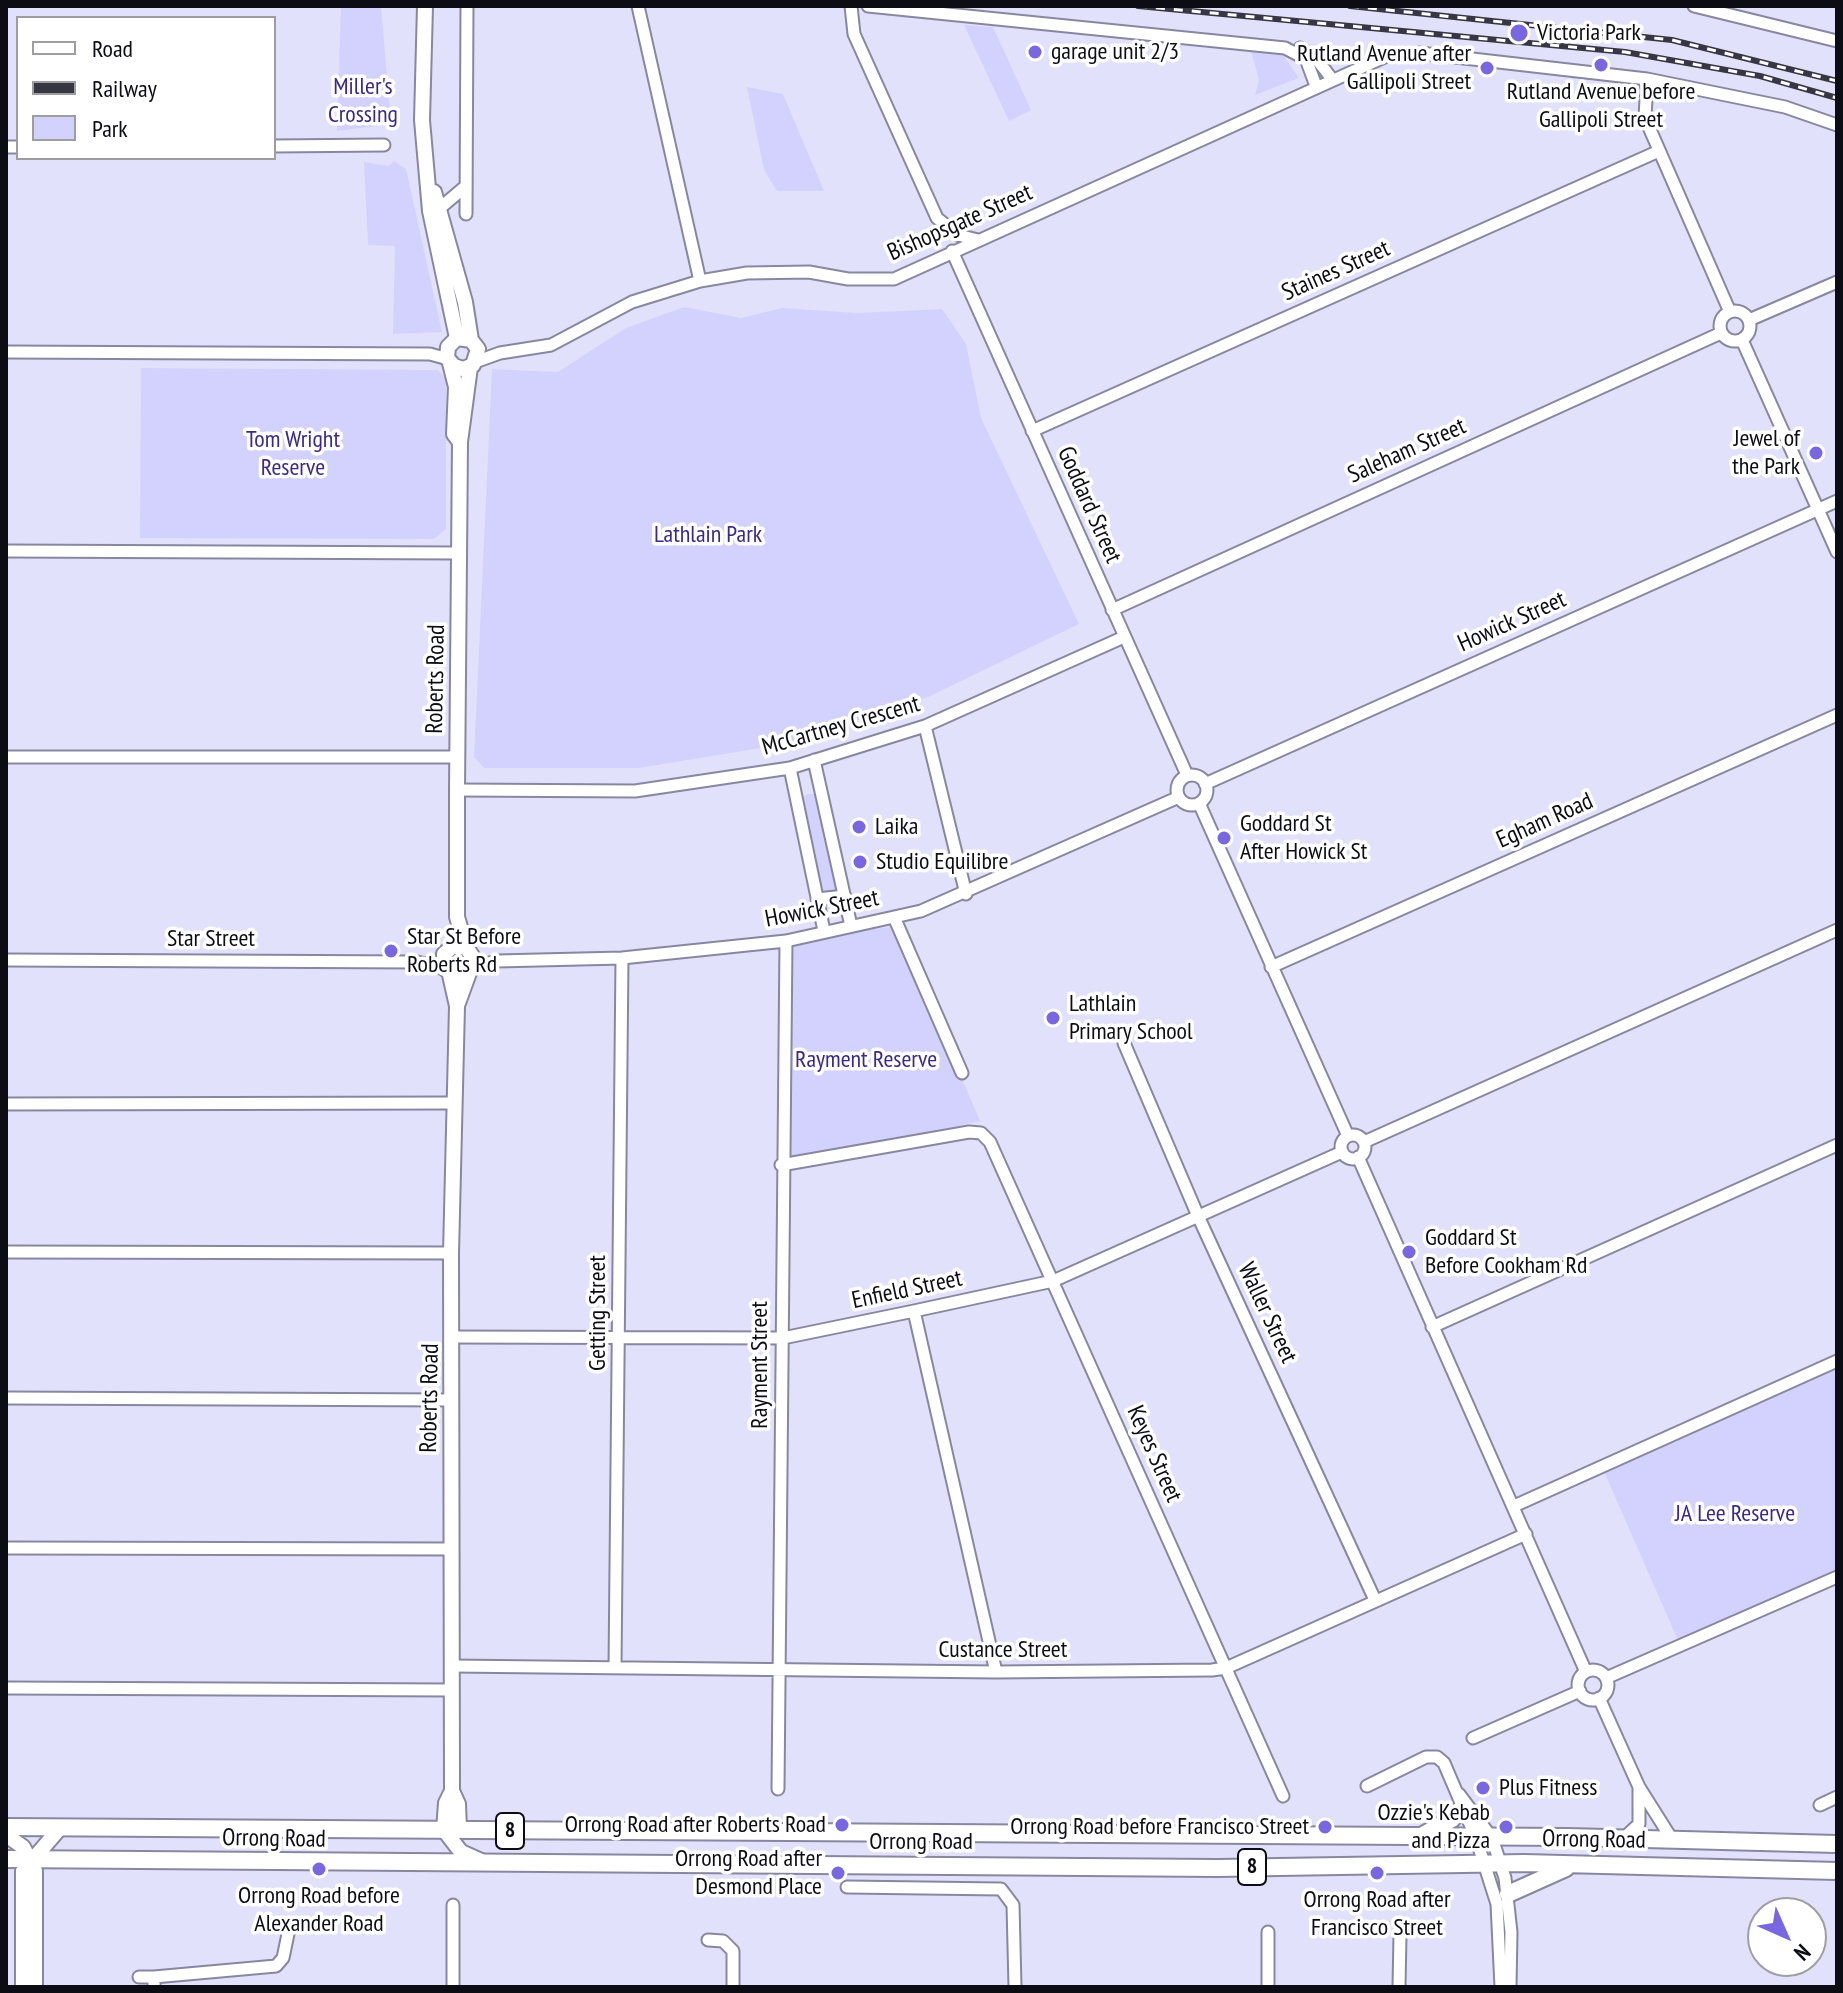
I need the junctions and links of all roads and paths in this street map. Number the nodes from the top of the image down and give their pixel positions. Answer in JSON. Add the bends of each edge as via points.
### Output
{"nodes":[{"id":1,"x":425,"y":6,"type":"edge"},
{"id":2,"x":467,"y":6,"type":"edge"},
{"id":3,"x":638,"y":6,"type":"edge"},
{"id":4,"x":851,"y":6,"type":"edge"},
{"id":5,"x":868,"y":6,"type":"edge"},
{"id":6,"x":1694,"y":6,"type":"edge"},
{"id":7,"x":1837,"y":41,"type":"edge"},
{"id":8,"x":1260,"y":45,"type":"junction"},
{"id":9,"x":1332,"y":79,"type":"junction"},
{"id":10,"x":1647,"y":79,"type":"junction"},
{"id":11,"x":1316,"y":86,"type":"junction"},
{"id":12,"x":1837,"y":125,"type":"edge"},
{"id":13,"x":384,"y":145,"type":"dead end"},
{"id":14,"x":276,"y":146,"type":"edge"},
{"id":15,"x":1659,"y":151,"type":"junction"},
{"id":16,"x":429,"y":180,"type":"junction"},
{"id":17,"x":466,"y":186,"type":"junction"},
{"id":18,"x":440,"y":208,"type":"junction"},
{"id":19,"x":466,"y":214,"type":"dead end"},
{"id":20,"x":978,"y":240,"type":"junction"},
{"id":21,"x":952,"y":251,"type":"junction"},
{"id":22,"x":700,"y":281,"type":"junction"},
{"id":23,"x":1837,"y":282,"type":"edge"},
{"id":24,"x":1730,"y":312,"type":"junction"},
{"id":25,"x":1749,"y":320,"type":"junction"},
{"id":26,"x":1721,"y":333,"type":"junction"},
{"id":27,"x":1742,"y":340,"type":"junction"},
{"id":28,"x":458,"y":349,"type":"junction"},
{"id":29,"x":6,"y":352,"type":"edge"},
{"id":30,"x":500,"y":353,"type":"junction"},
{"id":31,"x":473,"y":365,"type":"junction"},
{"id":32,"x":1032,"y":431,"type":"junction"},
{"id":33,"x":460,"y":442,"type":"junction"},
{"id":34,"x":1837,"y":501,"type":"edge"},
{"id":35,"x":1818,"y":510,"type":"junction"},
{"id":36,"x":6,"y":551,"type":"edge"},
{"id":37,"x":1837,"y":552,"type":"edge"},
{"id":38,"x":459,"y":553,"type":"junction"},
{"id":39,"x":1112,"y":610,"type":"junction"},
{"id":40,"x":1124,"y":637,"type":"junction"},
{"id":41,"x":1837,"y":715,"type":"edge"},
{"id":42,"x":925,"y":726,"type":"junction"},
{"id":43,"x":6,"y":757,"type":"edge"},
{"id":44,"x":457,"y":757,"type":"junction"},
{"id":45,"x":814,"y":760,"type":"junction"},
{"id":46,"x":790,"y":768,"type":"junction"},
{"id":47,"x":1187,"y":775,"type":"junction"},
{"id":48,"x":1205,"y":784,"type":"junction"},
{"id":49,"x":457,"y":790,"type":"junction"},
{"id":50,"x":820,"y":794,"type":"junction"},
{"id":51,"x":1179,"y":797,"type":"junction"},
{"id":52,"x":797,"y":800,"type":"junction"},
{"id":53,"x":1199,"y":803,"type":"junction"},
{"id":54,"x":966,"y":894,"type":"junction"},
{"id":55,"x":845,"y":896,"type":"junction"},
{"id":56,"x":817,"y":899,"type":"junction"},
{"id":57,"x":457,"y":917,"type":"junction"},
{"id":58,"x":894,"y":917,"type":"junction"},
{"id":59,"x":851,"y":926,"type":"junction"},
{"id":60,"x":1837,"y":930,"type":"edge"},
{"id":61,"x":824,"y":931,"type":"junction"},
{"id":62,"x":786,"y":941,"type":"junction"},
{"id":63,"x":468,"y":949,"type":"junction"},
{"id":64,"x":622,"y":958,"type":"junction"},
{"id":65,"x":6,"y":960,"type":"edge"},
{"id":66,"x":497,"y":961,"type":"junction"},
{"id":67,"x":454,"y":965,"type":"junction"},
{"id":68,"x":1271,"y":967,"type":"junction"},
{"id":69,"x":1124,"y":1043,"type":"dead end"},
{"id":70,"x":962,"y":1073,"type":"dead end"},
{"id":71,"x":454,"y":1103,"type":"junction"},
{"id":72,"x":6,"y":1104,"type":"edge"},
{"id":73,"x":1348,"y":1136,"type":"junction"},
{"id":74,"x":1364,"y":1142,"type":"junction"},
{"id":75,"x":1837,"y":1145,"type":"edge"},
{"id":76,"x":1342,"y":1152,"type":"junction"},
{"id":77,"x":1358,"y":1157,"type":"junction"},
{"id":78,"x":781,"y":1165,"type":"junction"},
{"id":79,"x":1198,"y":1216,"type":"junction"},
{"id":80,"x":6,"y":1252,"type":"edge"},
{"id":81,"x":451,"y":1253,"type":"junction"},
{"id":82,"x":1053,"y":1281,"type":"junction"},
{"id":83,"x":914,"y":1311,"type":"junction"},
{"id":84,"x":1432,"y":1327,"type":"junction"},
{"id":85,"x":620,"y":1336,"type":"junction"},
{"id":86,"x":453,"y":1337,"type":"junction"},
{"id":87,"x":783,"y":1338,"type":"junction"},
{"id":88,"x":1837,"y":1361,"type":"edge"},
{"id":89,"x":6,"y":1398,"type":"edge"},
{"id":90,"x":451,"y":1400,"type":"junction"},
{"id":91,"x":1514,"y":1506,"type":"junction"},
{"id":92,"x":1526,"y":1534,"type":"junction"},
{"id":93,"x":6,"y":1548,"type":"edge"},
{"id":94,"x":452,"y":1549,"type":"junction"},
{"id":95,"x":1837,"y":1577,"type":"edge"},
{"id":96,"x":1375,"y":1600,"type":"junction"},
{"id":97,"x":452,"y":1666,"type":"junction"},
{"id":98,"x":615,"y":1668,"type":"junction"},
{"id":99,"x":1226,"y":1668,"type":"junction"},
{"id":100,"x":779,"y":1671,"type":"junction"},
{"id":101,"x":996,"y":1672,"type":"junction"},
{"id":102,"x":1586,"y":1672,"type":"junction"},
{"id":103,"x":1606,"y":1678,"type":"junction"},
{"id":104,"x":6,"y":1688,"type":"edge"},
{"id":105,"x":451,"y":1690,"type":"junction"},
{"id":106,"x":1580,"y":1691,"type":"junction"},
{"id":107,"x":1599,"y":1698,"type":"junction"},
{"id":108,"x":1473,"y":1738,"type":"dead end"},
{"id":109,"x":1367,"y":1786,"type":"dead end"},
{"id":110,"x":1639,"y":1787,"type":"junction"},
{"id":111,"x":778,"y":1789,"type":"dead end"},
{"id":112,"x":1283,"y":1796,"type":"dead end"},
{"id":113,"x":1837,"y":1797,"type":"edge"},
{"id":114,"x":1460,"y":1802,"type":"junction"},
{"id":115,"x":1820,"y":1805,"type":"dead end"},
{"id":116,"x":6,"y":1827,"type":"edge"},
{"id":117,"x":60,"y":1828,"type":"junction"},
{"id":118,"x":452,"y":1830,"type":"junction"},
{"id":119,"x":6,"y":1835,"type":"edge"},
{"id":120,"x":1418,"y":1837,"type":"junction"},
{"id":121,"x":1484,"y":1838,"type":"junction"},
{"id":122,"x":1624,"y":1838,"type":"junction"},
{"id":123,"x":1673,"y":1841,"type":"junction"},
{"id":124,"x":1837,"y":1844,"type":"edge"},
{"id":125,"x":6,"y":1859,"type":"edge"},
{"id":126,"x":31,"y":1860,"type":"junction"},
{"id":127,"x":485,"y":1862,"type":"junction"},
{"id":128,"x":1493,"y":1863,"type":"junction"},
{"id":129,"x":1575,"y":1864,"type":"junction"},
{"id":130,"x":1837,"y":1871,"type":"edge"},
{"id":131,"x":847,"y":1887,"type":"dead end"},
{"id":132,"x":1508,"y":1894,"type":"junction"},
{"id":133,"x":453,"y":1905,"type":"dead end"},
{"id":134,"x":1268,"y":1932,"type":"dead end"},
{"id":135,"x":288,"y":1934,"type":"dead end"},
{"id":136,"x":1400,"y":1935,"type":"dead end"},
{"id":137,"x":708,"y":1940,"type":"dead end"},
{"id":138,"x":221,"y":1973,"type":"junction"},
{"id":139,"x":139,"y":1977,"type":"dead end"},
{"id":140,"x":154,"y":1982,"type":"edge"},
{"id":141,"x":23,"y":1987,"type":"edge"},
{"id":142,"x":35,"y":1987,"type":"edge"},
{"id":143,"x":222,"y":1987,"type":"edge"},
{"id":144,"x":453,"y":1987,"type":"edge"},
{"id":145,"x":733,"y":1987,"type":"edge"},
{"id":146,"x":1015,"y":1987,"type":"edge"},
{"id":147,"x":1268,"y":1987,"type":"edge"},
{"id":148,"x":1399,"y":1987,"type":"edge"},
{"id":149,"x":1501,"y":1987,"type":"edge"},
{"id":150,"x":1510,"y":1987,"type":"edge"}],
"edges":[{"from":1,"to":16,"type":"main road","name":"Roberts Road","via":[[422,120]]},
{"from":2,"to":17,"type":"street"},
{"from":3,"to":22,"type":"street"},
{"from":4,"to":20,"type":"street","via":[[854,34],[937,218],[958,235]]},
{"from":5,"to":8,"type":"street"},
{"from":6,"to":7,"type":"street"},
{"from":8,"to":9,"type":"street","via":[[1302,48]]},
{"from":8,"to":11,"type":"street","via":[[1301,54]]},
{"from":9,"to":10,"type":"street","name":"Bishopsgate Street","via":[[1389,55],[1420,53]]},
{"from":9,"to":11,"type":"street","name":"Bishopsgate Street"},
{"from":10,"to":12,"type":"street","name":"Bishopsgate Street","via":[[1785,107]]},
{"from":10,"to":15,"type":"street","via":[[1643,105]]},
{"from":11,"to":20,"type":"street","name":"Bishopsgate Street"},
{"from":13,"to":14,"type":"street"},
{"from":15,"to":24,"type":"street"},
{"from":15,"to":32,"type":"street","name":"Staines Street"},
{"from":16,"to":18,"type":"main road","name":"Roberts Road"},
{"from":16,"to":28,"type":"main road","name":"Roberts Road","via":[[430,211]]},
{"from":17,"to":18,"type":"street"},
{"from":17,"to":19,"type":"street"},
{"from":18,"to":28,"type":"main road","name":"Roberts Road","via":[[465,302]]},
{"from":20,"to":21,"type":"street","name":"Bishopsgate Street"},
{"from":21,"to":22,"type":"street","name":"Bishopsgate Street","via":[[894,279],[809,272],[747,273]]},
{"from":21,"to":32,"type":"street","name":"Goddard Street"},
{"from":22,"to":30,"type":"street","name":"Bishopsgate Street","via":[[632,302],[551,345]]},
{"from":23,"to":25,"type":"street"},
{"from":24,"to":25,"type":"street","via":[[1741,312]]},
{"from":24,"to":26,"type":"street","via":[[1720,320]]},
{"from":25,"to":27,"type":"street","via":[[1750,332]]},
{"from":26,"to":27,"type":"street","via":[[1730,341]]},
{"from":26,"to":39,"type":"street","name":"Saleham Street"},
{"from":27,"to":35,"type":"street"},
{"from":28,"to":29,"type":"street","name":"Bishopsgate Street","via":[[430,354]]},
{"from":28,"to":30,"type":"street","name":"Bishopsgate Street"},
{"from":28,"to":31,"type":"main road","name":"Roberts Road","via":[[478,355]]},
{"from":28,"to":31,"type":"main road","via":[[458,369]]},
{"from":28,"to":33,"type":"main road","name":"Roberts Road","via":[[454,434]]},
{"from":30,"to":31,"type":"street","name":"Bishopsgate Street"},
{"from":31,"to":33,"type":"main road","name":"Roberts Road"},
{"from":32,"to":39,"type":"street","name":"Goddard Street"},
{"from":33,"to":38,"type":"main road","name":"Roberts Road"},
{"from":34,"to":35,"type":"street","name":"Howick Street"},
{"from":35,"to":37,"type":"street"},
{"from":35,"to":48,"type":"street","name":"Howick Street"},
{"from":36,"to":38,"type":"street"},
{"from":38,"to":44,"type":"main road","name":"Roberts Road"},
{"from":39,"to":40,"type":"street","name":"Goddard Street"},
{"from":40,"to":42,"type":"street","name":"McCartney Crescent"},
{"from":40,"to":47,"type":"street","name":"Goddard Street"},
{"from":41,"to":68,"type":"street","name":"Egham Road"},
{"from":42,"to":45,"type":"street","name":"McCartney Crescent"},
{"from":42,"to":54,"type":"street"},
{"from":43,"to":44,"type":"street"},
{"from":44,"to":49,"type":"main road","name":"Roberts Road"},
{"from":45,"to":46,"type":"street","name":"McCartney Crescent"},
{"from":45,"to":50,"type":"street"},
{"from":46,"to":49,"type":"street","name":"McCartney Crescent","via":[[635,791]]},
{"from":46,"to":52,"type":"street"},
{"from":47,"to":48,"type":"street","via":[[1196,775]]},
{"from":47,"to":51,"type":"street","via":[[1178,784]]},
{"from":48,"to":53,"type":"street"},
{"from":49,"to":57,"type":"main road","name":"Roberts Road"},
{"from":50,"to":52,"type":"street"},
{"from":50,"to":55,"type":"street"},
{"from":51,"to":53,"type":"street"},
{"from":51,"to":54,"type":"street","name":"Howick Street"},
{"from":52,"to":56,"type":"street"},
{"from":53,"to":68,"type":"street"},
{"from":54,"to":58,"type":"street","name":"Howick Street"},
{"from":55,"to":56,"type":"street"},
{"from":55,"to":59,"type":"street"},
{"from":56,"to":61,"type":"street"},
{"from":57,"to":63,"type":"main road","name":"Roberts Road"},
{"from":57,"to":67,"type":"main road","name":"Roberts Road"},
{"from":58,"to":59,"type":"street","name":"Howick Street"},
{"from":58,"to":70,"type":"street"},
{"from":59,"to":61,"type":"street","name":"Howick Street"},
{"from":60,"to":74,"type":"street"},
{"from":61,"to":62,"type":"street","name":"Howick Street"},
{"from":62,"to":64,"type":"street","name":"Howick Street"},
{"from":62,"to":78,"type":"street","name":"Rayment Street"},
{"from":63,"to":66,"type":"street","name":"Howick Street"},
{"from":63,"to":67,"type":"main road"},
{"from":63,"to":67,"type":"main road","name":"Roberts Road"},
{"from":64,"to":66,"type":"street","name":"Howick Street"},
{"from":64,"to":85,"type":"street","name":"Getting Street"},
{"from":65,"to":67,"type":"street","name":"Star Street"},
{"from":66,"to":67,"type":"street","name":"Howick Street"},
{"from":67,"to":71,"type":"main road","name":"Roberts Road"},
{"from":68,"to":73,"type":"street"},
{"from":69,"to":79,"type":"street","name":"Waller Street"},
{"from":71,"to":72,"type":"street"},
{"from":71,"to":81,"type":"main road","name":"Roberts Road"},
{"from":73,"to":74,"type":"street"},
{"from":73,"to":76,"type":"street"},
{"from":74,"to":77,"type":"street"},
{"from":75,"to":84,"type":"street"},
{"from":76,"to":77,"type":"street"},
{"from":76,"to":79,"type":"street","name":"Enfield Street"},
{"from":77,"to":84,"type":"street"},
{"from":78,"to":82,"type":"street","name":"Keyes Street","via":[[981,1133],[990,1142]]},
{"from":78,"to":87,"type":"street","name":"Rayment Street"},
{"from":79,"to":82,"type":"street","name":"Enfield Street"},
{"from":79,"to":96,"type":"street","name":"Waller Street"},
{"from":80,"to":81,"type":"street"},
{"from":81,"to":86,"type":"main road","name":"Roberts Road"},
{"from":82,"to":83,"type":"street","name":"Enfield Street"},
{"from":82,"to":99,"type":"street","name":"Keyes Street"},
{"from":83,"to":87,"type":"street","name":"Enfield Street"},
{"from":83,"to":101,"type":"street"},
{"from":84,"to":91,"type":"street"},
{"from":85,"to":86,"type":"street","name":"Enfield Street"},
{"from":85,"to":87,"type":"street","name":"Enfield Street"},
{"from":85,"to":98,"type":"street","name":"Getting Street"},
{"from":86,"to":90,"type":"main road","name":"Roberts Road"},
{"from":87,"to":100,"type":"street","name":"Rayment Street"},
{"from":88,"to":91,"type":"street"},
{"from":89,"to":90,"type":"street"},
{"from":90,"to":94,"type":"main road","name":"Roberts Road"},
{"from":91,"to":92,"type":"street"},
{"from":92,"to":96,"type":"street","name":"Custance Street"},
{"from":92,"to":102,"type":"street"},
{"from":93,"to":94,"type":"street"},
{"from":94,"to":97,"type":"main road","name":"Roberts Road"},
{"from":95,"to":103,"type":"street"},
{"from":96,"to":99,"type":"street","name":"Custance Street"},
{"from":97,"to":98,"type":"street","name":"Custance Street"},
{"from":97,"to":105,"type":"main road","name":"Roberts Road"},
{"from":98,"to":100,"type":"street","name":"Custance Street"},
{"from":99,"to":101,"type":"street","name":"Custance Street"},
{"from":99,"to":112,"type":"street","name":"Keyes Street"},
{"from":100,"to":101,"type":"street","name":"Custance Street"},
{"from":100,"to":111,"type":"street","name":"Rayment Street"},
{"from":102,"to":103,"type":"street","via":[[1595,1670]]},
{"from":102,"to":106,"type":"street","via":[[1578,1681]]},
{"from":103,"to":107,"type":"street","via":[[1608,1688]]},
{"from":104,"to":105,"type":"street"},
{"from":105,"to":118,"type":"main road","name":"Roberts Road","via":[[452,1791],[446,1803]]},
{"from":106,"to":107,"type":"street","via":[[1589,1699]]},
{"from":106,"to":108,"type":"street"},
{"from":107,"to":110,"type":"street"},
{"from":109,"to":114,"type":"street","via":[[1432,1756],[1444,1763]]},
{"from":110,"to":122,"type":"street","via":[[1639,1824]]},
{"from":110,"to":123,"type":"street"},
{"from":113,"to":115,"type":"street"},
{"from":114,"to":120,"type":"highway","via":[[1452,1819]]},
{"from":114,"to":121,"type":"street"},
{"from":116,"to":117,"type":"highway","name":"Orrong Road","number":"8"},
{"from":117,"to":118,"type":"highway","name":"Orrong Road","number":"8"},
{"from":117,"to":126,"type":"main road"},
{"from":118,"to":120,"type":"highway","name":"Orrong Road","number":"8"},
{"from":118,"to":127,"type":"main road","via":[[461,1852]]},
{"from":119,"to":126,"type":"main road"},
{"from":120,"to":121,"type":"highway","name":"Orrong Road","number":"8"},
{"from":121,"to":122,"type":"highway","name":"Orrong Road","number":"8"},
{"from":121,"to":128,"type":"street"},
{"from":122,"to":123,"type":"highway","name":"Orrong Road","number":"8"},
{"from":123,"to":124,"type":"highway","name":"Orrong Road","number":"8"},
{"from":125,"to":126,"type":"highway","name":"Orrong Road","number":"8"},
{"from":126,"to":127,"type":"highway","name":"Orrong Road","number":"8"},
{"from":126,"to":141,"type":"main road","via":[[23,1871]]},
{"from":126,"to":142,"type":"main road"},
{"from":127,"to":128,"type":"highway","name":"Orrong Road","number":"8","via":[[1203,1868]]},
{"from":128,"to":129,"type":"highway","name":"Orrong Road","number":"8"},
{"from":128,"to":132,"type":"street"},
{"from":128,"to":149,"type":"street"},
{"from":129,"to":130,"type":"highway","name":"Orrong Road","number":"8"},
{"from":129,"to":132,"type":"highway"},
{"from":131,"to":146,"type":"street","via":[[1001,1889],[1013,1905]]},
{"from":132,"to":150,"type":"street"},
{"from":133,"to":144,"type":"street"},
{"from":134,"to":147,"type":"street"},
{"from":135,"to":138,"type":"street","via":[[276,1966]]},
{"from":136,"to":148,"type":"street"},
{"from":137,"to":145,"type":"street","via":[[723,1941],[733,1951]]},
{"from":138,"to":140,"type":"street"},
{"from":138,"to":143,"type":"street"},
{"from":139,"to":140,"type":"street"}]}
